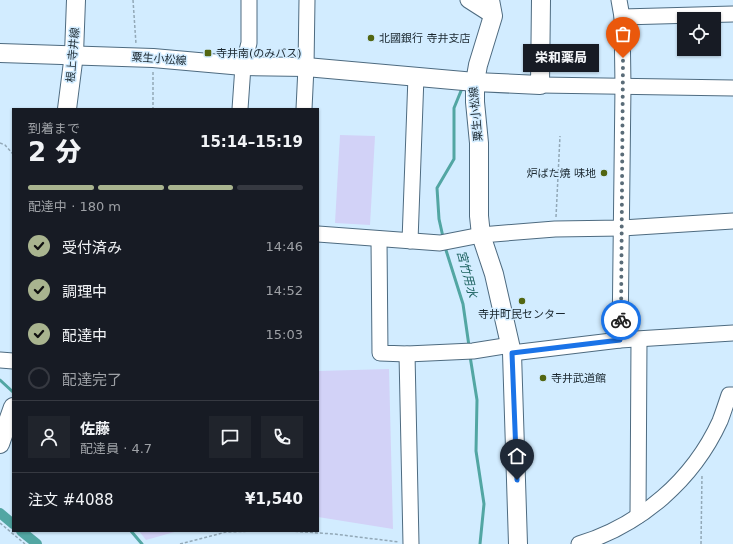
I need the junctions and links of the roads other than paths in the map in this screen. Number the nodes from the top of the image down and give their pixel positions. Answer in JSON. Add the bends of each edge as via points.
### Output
{"nodes":[{"id":1,"x":76,"y":0,"type":"edge"},
{"id":2,"x":249,"y":0,"type":"edge"},
{"id":3,"x":306,"y":0,"type":"edge"},
{"id":4,"x":468,"y":0,"type":"edge"},
{"id":5,"x":541,"y":0,"type":"edge"},
{"id":6,"x":619,"y":0,"type":"edge"},
{"id":7,"x":492,"y":8,"type":"edge"},
{"id":8,"x":733,"y":14,"type":"edge"},
{"id":9,"x":622,"y":17,"type":"junction"},
{"id":10,"x":0,"y":53,"type":"edge"},
{"id":11,"x":74,"y":54,"type":"junction"},
{"id":12,"x":243,"y":66,"type":"junction"},
{"id":13,"x":306,"y":67,"type":"junction"},
{"id":14,"x":416,"y":76,"type":"junction"},
{"id":15,"x":468,"y":81,"type":"junction"},
{"id":16,"x":540,"y":85,"type":"junction"},
{"id":17,"x":623,"y":86,"type":"junction"},
{"id":18,"x":733,"y":88,"type":"edge"},
{"id":19,"x":67,"y":108,"type":"edge"},
{"id":20,"x":240,"y":108,"type":"edge"},
{"id":21,"x":304,"y":108,"type":"edge"},
{"id":22,"x":733,"y":221,"type":"edge"},
{"id":23,"x":622,"y":228,"type":"junction"},
{"id":24,"x":319,"y":234,"type":"edge"},
{"id":25,"x":482,"y":235,"type":"junction"},
{"id":26,"x":379,"y":239,"type":"junction"},
{"id":27,"x":410,"y":241,"type":"junction"},
{"id":28,"x":733,"y":333,"type":"edge"},
{"id":29,"x":620,"y":340,"type":"junction"},
{"id":30,"x":639,"y":340,"type":"junction"},
{"id":31,"x":511,"y":349,"type":"junction"},
{"id":32,"x":407,"y":354,"type":"junction"},
{"id":33,"x":0,"y":360,"type":"edge"},
{"id":34,"x":12,"y":361,"type":"edge"},
{"id":35,"x":733,"y":395,"type":"edge"},
{"id":36,"x":12,"y":410,"type":"edge"},
{"id":37,"x":0,"y":444,"type":"edge"},
{"id":38,"x":638,"y":516,"type":"junction"},
{"id":39,"x":411,"y":544,"type":"edge"},
{"id":40,"x":518,"y":544,"type":"edge"},
{"id":41,"x":579,"y":544,"type":"edge"}],
"edges":[{"from":1,"to":11,"type":"main road","name":"根上寺井線"},
{"from":2,"to":12,"type":"street","via":[[249,43]]},
{"from":3,"to":13,"type":"street"},
{"from":4,"to":7,"type":"street"},
{"from":5,"to":16,"type":"main road"},
{"from":6,"to":9,"type":"street"},
{"from":7,"to":15,"type":"main road","via":[[478,65]]},
{"from":8,"to":9,"type":"street"},
{"from":9,"to":17,"type":"street"},
{"from":10,"to":11,"type":"main road","name":"粟生小松線"},
{"from":11,"to":12,"type":"main road","name":"粟生小松線"},
{"from":11,"to":19,"type":"main road","name":"根上寺井線"},
{"from":12,"to":13,"type":"main road","name":"粟生小松線"},
{"from":12,"to":20,"type":"street"},
{"from":13,"to":14,"type":"main road","name":"粟生小松線"},
{"from":13,"to":21,"type":"street"},
{"from":14,"to":15,"type":"main road","name":"粟生小松線"},
{"from":14,"to":27,"type":"street"},
{"from":15,"to":16,"type":"main road"},
{"from":15,"to":25,"type":"main road","name":"粟生小松線","via":[[475,102],[479,143],[479,216]]},
{"from":16,"to":17,"type":"street"},
{"from":17,"to":18,"type":"street"},
{"from":17,"to":23,"type":"street"},
{"from":22,"to":23,"type":"street"},
{"from":23,"to":25,"type":"street","via":[[555,229]]},
{"from":23,"to":29,"type":"street"},
{"from":24,"to":26,"type":"street"},
{"from":25,"to":27,"type":"street","via":[[444,242]]},
{"from":25,"to":31,"type":"main road","name":"粟生小松線","via":[[494,274]]},
{"from":26,"to":27,"type":"street"},
{"from":26,"to":32,"type":"street","via":[[380,354]]},
{"from":28,"to":30,"type":"street"},
{"from":29,"to":30,"type":"street"},
{"from":29,"to":31,"type":"street"},
{"from":30,"to":38,"type":"street"},
{"from":31,"to":32,"type":"street"},
{"from":31,"to":40,"type":"main road","name":"粟生小松線"},
{"from":32,"to":39,"type":"street"},
{"from":33,"to":34,"type":"street"},
{"from":35,"to":38,"type":"street","via":[[729,395],[720,421],[702,452],[674,488]]},
{"from":36,"to":37,"type":"main road"},
{"from":38,"to":41,"type":"street","via":[[619,528]]}]}
